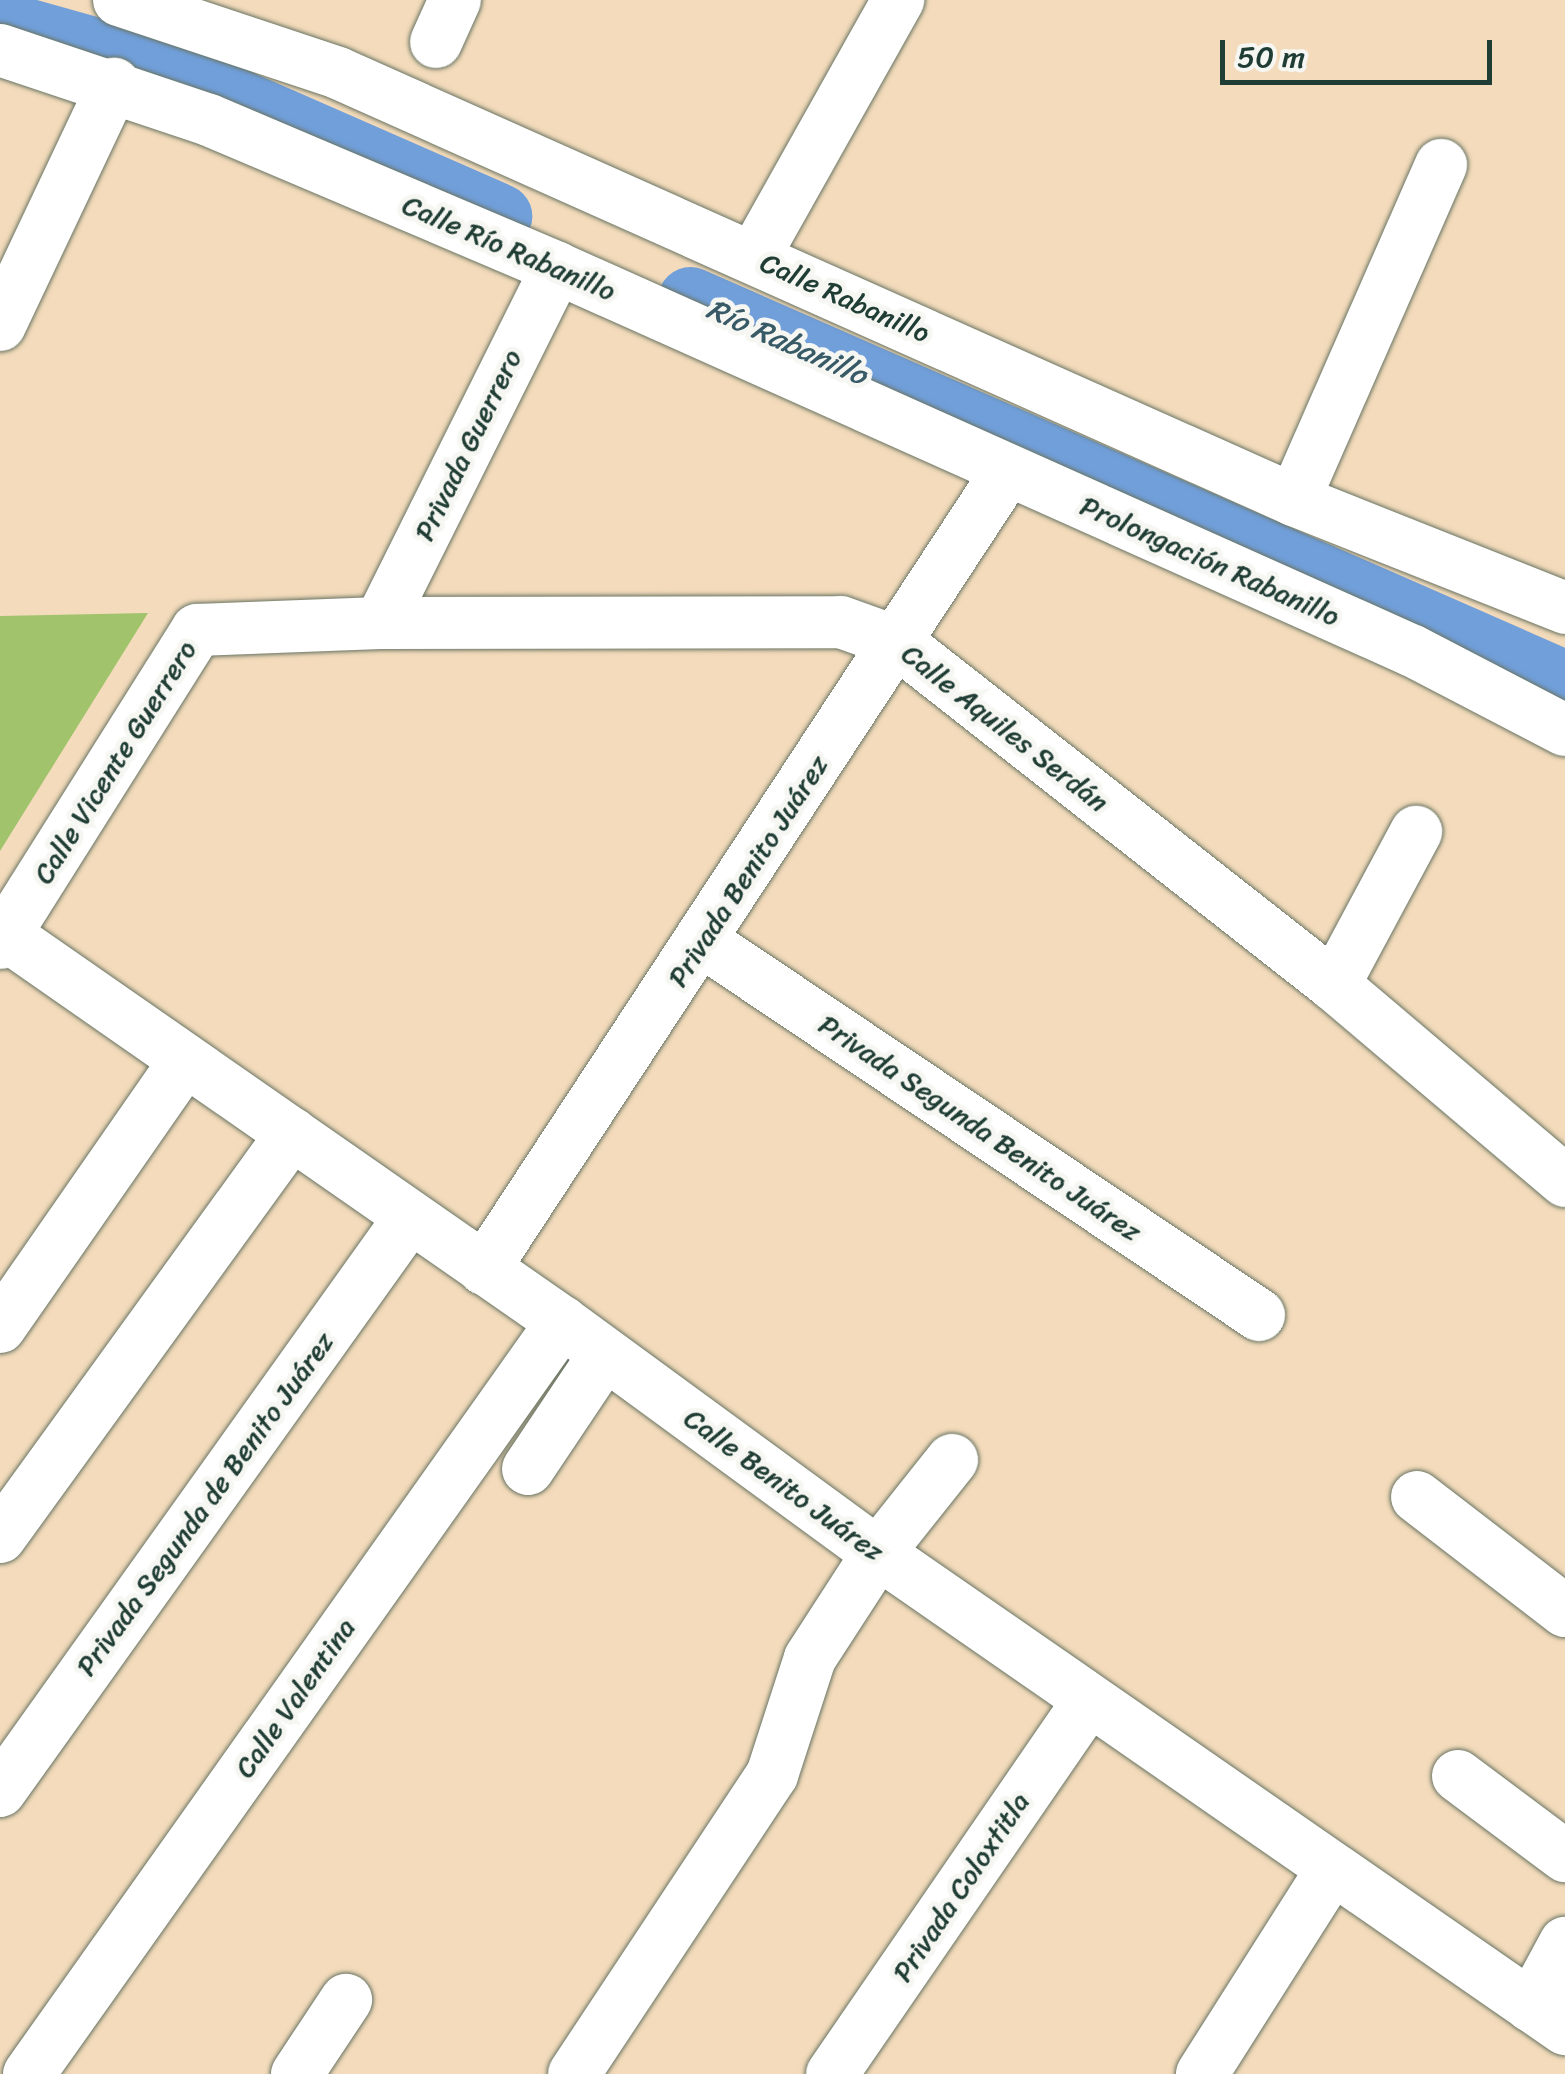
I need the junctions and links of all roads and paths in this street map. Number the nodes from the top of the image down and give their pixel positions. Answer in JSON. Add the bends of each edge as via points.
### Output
{"nodes":[{"id":1,"x":120,"y":0,"type":"edge"},
{"id":2,"x":898,"y":0,"type":"edge"},
{"id":3,"x":0,"y":50,"type":"edge"},
{"id":4,"x":114,"y":84,"type":"junction"},
{"id":5,"x":1440,"y":166,"type":"dead end"},
{"id":6,"x":754,"y":257,"type":"junction"},
{"id":7,"x":556,"y":268,"type":"junction"},
{"id":8,"x":0,"y":325,"type":"edge"},
{"id":9,"x":1008,"y":470,"type":"junction"},
{"id":10,"x":1294,"y":500,"type":"junction"},
{"id":11,"x":1565,"y":608,"type":"edge"},
{"id":12,"x":380,"y":622,"type":"junction"},
{"id":13,"x":198,"y":630,"type":"joint"},
{"id":14,"x":897,"y":642,"type":"junction"},
{"id":15,"x":1565,"y":730,"type":"edge"},
{"id":16,"x":1416,"y":832,"type":"dead end"},
{"id":17,"x":3,"y":939,"type":"edge"},
{"id":18,"x":702,"y":941,"type":"junction"},
{"id":19,"x":1334,"y":985,"type":"junction"},
{"id":20,"x":185,"y":1061,"type":"junction"},
{"id":21,"x":292,"y":1134,"type":"junction"},
{"id":22,"x":1565,"y":1181,"type":"edge"},
{"id":23,"x":410,"y":1217,"type":"junction"},
{"id":24,"x":484,"y":1269,"type":"junction"},
{"id":25,"x":1259,"y":1315,"type":"dead end"},
{"id":26,"x":562,"y":1322,"type":"junction"},
{"id":27,"x":0,"y":1326,"type":"edge"},
{"id":28,"x":604,"y":1354,"type":"junction"},
{"id":29,"x":952,"y":1460,"type":"dead end"},
{"id":30,"x":528,"y":1469,"type":"dead end"},
{"id":31,"x":1417,"y":1497,"type":"dead end"},
{"id":32,"x":0,"y":1537,"type":"edge"},
{"id":33,"x":878,"y":1553,"type":"junction"},
{"id":34,"x":1565,"y":1611,"type":"edge"},
{"id":35,"x":1089,"y":1700,"type":"junction"},
{"id":36,"x":1458,"y":1776,"type":"dead end"},
{"id":37,"x":0,"y":1790,"type":"edge"},
{"id":38,"x":1565,"y":1856,"type":"edge"},
{"id":39,"x":1332,"y":1869,"type":"junction"},
{"id":40,"x":1565,"y":1942,"type":"edge"},
{"id":41,"x":346,"y":2000,"type":"dead end"},
{"id":42,"x":1548,"y":2018,"type":"edge"},
{"id":43,"x":28,"y":2074,"type":"edge"},
{"id":44,"x":296,"y":2074,"type":"edge"},
{"id":45,"x":574,"y":2074,"type":"edge"},
{"id":46,"x":832,"y":2074,"type":"edge"},
{"id":47,"x":1202,"y":2074,"type":"edge"}],
"edges":[{"from":1,"to":6,"type":"street","name":"Calle Rabanillo","via":[[338,74]]},
{"from":2,"to":6,"type":"street"},
{"from":3,"to":4,"type":"street","name":"Calle Río Rabanillo"},
{"from":4,"to":7,"type":"street","name":"Calle Río Rabanillo"},
{"from":4,"to":8,"type":"street"},
{"from":5,"to":10,"type":"street"},
{"from":6,"to":10,"type":"street","name":"Calle Rabanillo"},
{"from":7,"to":9,"type":"street","name":"Calle Río Rabanillo"},
{"from":7,"to":12,"type":"street","name":"Privada Guerrero"},
{"from":9,"to":14,"type":"street","name":"Privada Benito Juárez"},
{"from":9,"to":15,"type":"street","name":"Prolongación Rabanillo","via":[[1412,652]]},
{"from":10,"to":11,"type":"street","name":"Calle Rabanillo"},
{"from":12,"to":13,"type":"street","name":"Calle Aquiles Serdán"},
{"from":12,"to":14,"type":"street","name":"Calle Aquiles Serdán","via":[[841,622]]},
{"from":13,"to":17,"type":"street","name":"Calle Vicente Guerrero"},
{"from":14,"to":18,"type":"street","name":"Privada Benito Juárez"},
{"from":14,"to":19,"type":"street","name":"Calle Aquiles Serdán"},
{"from":16,"to":19,"type":"street"},
{"from":17,"to":20,"type":"street","name":"Calle Benito Juárez"},
{"from":18,"to":24,"type":"street","name":"Privada Benito Juárez"},
{"from":18,"to":25,"type":"street","name":"Privada Segunda Benito Juárez"},
{"from":19,"to":22,"type":"street","name":"Calle Aquiles Serdán"},
{"from":20,"to":21,"type":"street","name":"Calle Benito Juárez"},
{"from":20,"to":27,"type":"street"},
{"from":21,"to":23,"type":"street","name":"Calle Benito Juárez"},
{"from":21,"to":32,"type":"street"},
{"from":23,"to":24,"type":"street","name":"Calle Benito Juárez"},
{"from":23,"to":37,"type":"street","name":"Privada Segunda de Benito Juárez"},
{"from":24,"to":26,"type":"street","name":"Calle Benito Juárez"},
{"from":26,"to":28,"type":"street","name":"Calle Benito Juárez"},
{"from":26,"to":43,"type":"street","name":"Calle Valentina"},
{"from":28,"to":30,"type":"street"},
{"from":28,"to":33,"type":"street","name":"Calle Benito Juárez"},
{"from":29,"to":33,"type":"street"},
{"from":31,"to":34,"type":"street"},
{"from":33,"to":35,"type":"street","name":"Calle Benito Juárez"},
{"from":33,"to":45,"type":"street","via":[[810,1658],[772,1776]]},
{"from":35,"to":39,"type":"street","name":"Calle Benito Juárez"},
{"from":35,"to":46,"type":"street","name":"Privada Coloxtitla"},
{"from":36,"to":38,"type":"street"},
{"from":39,"to":42,"type":"street","name":"Calle Benito Juárez"},
{"from":39,"to":47,"type":"street"},
{"from":40,"to":42,"type":"street"},
{"from":41,"to":44,"type":"street"}]}
